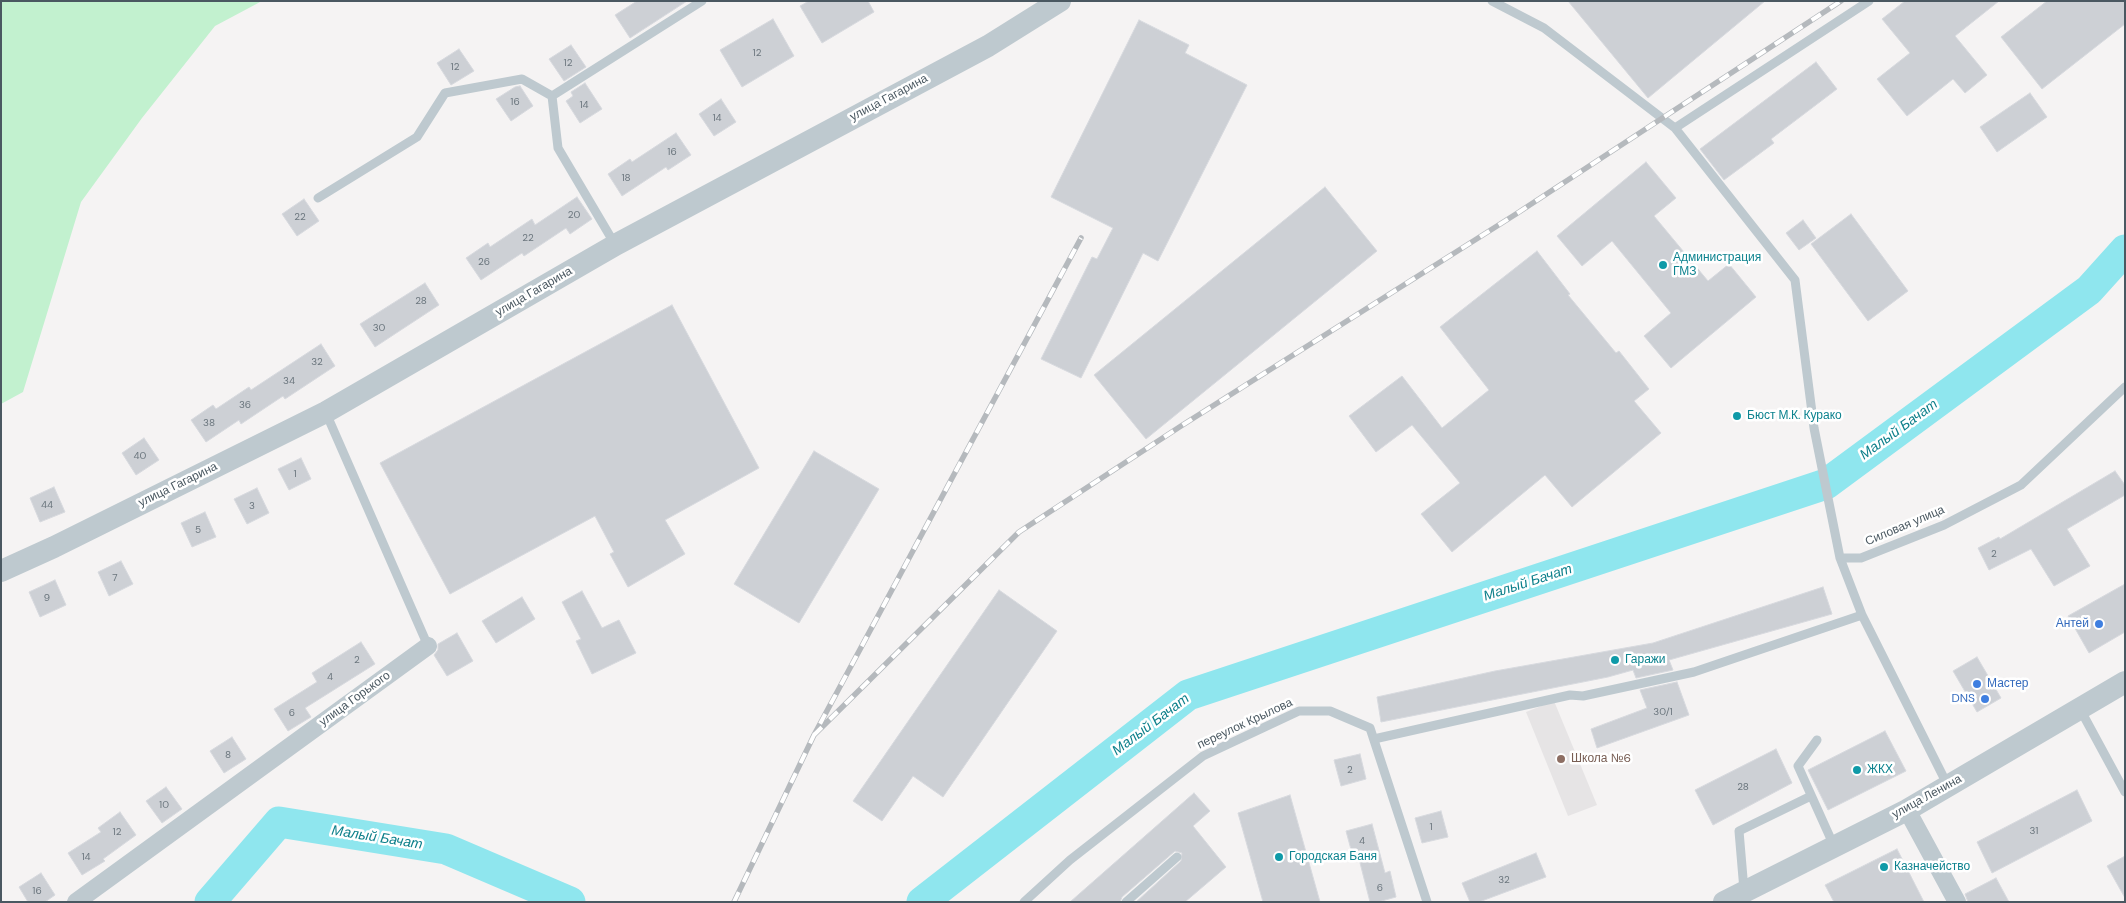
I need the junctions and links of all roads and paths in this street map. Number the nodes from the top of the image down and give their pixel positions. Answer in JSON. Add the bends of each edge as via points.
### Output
{"nodes":[{"id":1,"x":702,"y":1,"type":"edge"},
{"id":2,"x":1060,"y":1,"type":"edge"},
{"id":3,"x":1492,"y":1,"type":"edge"},
{"id":4,"x":1869,"y":1,"type":"edge"},
{"id":5,"x":552,"y":96,"type":"junction"},
{"id":6,"x":1675,"y":128,"type":"junction"},
{"id":7,"x":318,"y":198,"type":"dead end"},
{"id":8,"x":617,"y":244,"type":"junction"},
{"id":9,"x":2125,"y":387,"type":"edge"},
{"id":10,"x":326,"y":412,"type":"junction"},
{"id":11,"x":1840,"y":558,"type":"junction"},
{"id":12,"x":1,"y":570,"type":"edge"},
{"id":13,"x":1862,"y":615,"type":"junction"},
{"id":14,"x":428,"y":646,"type":"joint"},
{"id":15,"x":2125,"y":682,"type":"edge"},
{"id":16,"x":2080,"y":709,"type":"junction"},
{"id":17,"x":1374,"y":739,"type":"junction"},
{"id":18,"x":1817,"y":740,"type":"dead end"},
{"id":19,"x":1948,"y":786,"type":"junction"},
{"id":20,"x":2125,"y":792,"type":"edge"},
{"id":21,"x":1811,"y":796,"type":"junction"},
{"id":22,"x":1907,"y":810,"type":"junction"},
{"id":23,"x":1834,"y":846,"type":"junction"},
{"id":24,"x":1177,"y":857,"type":"dead end"},
{"id":25,"x":1744,"y":891,"type":"junction"},
{"id":26,"x":76,"y":902,"type":"edge"},
{"id":27,"x":1024,"y":902,"type":"edge"},
{"id":28,"x":1126,"y":902,"type":"edge"},
{"id":29,"x":1427,"y":902,"type":"edge"},
{"id":30,"x":1724,"y":902,"type":"edge"},
{"id":31,"x":1957,"y":902,"type":"edge"}],
"edges":[{"from":1,"to":5,"type":"lane"},
{"from":2,"to":8,"type":"street","name":"улица Гагарина","via":[[988,46]]},
{"from":3,"to":6,"type":"lane","via":[[1544,28]]},
{"from":4,"to":6,"type":"lane"},
{"from":5,"to":7,"type":"lane","via":[[522,79],[445,93],[417,136]]},
{"from":5,"to":8,"type":"lane","via":[[558,148]]},
{"from":6,"to":11,"type":"lane","via":[[1795,280],[1814,428]]},
{"from":8,"to":10,"type":"street","name":"улица Гагарина"},
{"from":9,"to":11,"type":"lane","name":"Силовая улица","via":[[2021,485],[1934,528],[1861,558]]},
{"from":10,"to":12,"type":"street","name":"улица Гагарина"},
{"from":10,"to":14,"type":"lane","name":"улица Горького"},
{"from":11,"to":13,"type":"lane"},
{"from":13,"to":17,"type":"lane","via":[[1694,672]]},
{"from":13,"to":19,"type":"lane"},
{"from":14,"to":26,"type":"street","name":"улица Горького"},
{"from":15,"to":16,"type":"street","name":"улица Ленина"},
{"from":16,"to":19,"type":"street","name":"улица Ленина"},
{"from":16,"to":20,"type":"lane"},
{"from":17,"to":27,"type":"lane","name":"переулок Крылова","via":[[1370,728],[1330,711],[1299,711],[1204,756],[1070,860]]},
{"from":17,"to":29,"type":"lane","name":"переулок Крылова"},
{"from":18,"to":21,"type":"lane","via":[[1798,766]]},
{"from":19,"to":22,"type":"street","name":"улица Ленина"},
{"from":21,"to":23,"type":"lane"},
{"from":21,"to":25,"type":"lane","via":[[1739,831]]},
{"from":22,"to":23,"type":"street","name":"улица Ленина"},
{"from":22,"to":31,"type":"street"},
{"from":23,"to":25,"type":"street","name":"улица Ленина"},
{"from":24,"to":28,"type":"lane"},
{"from":25,"to":30,"type":"street","name":"улица Ленина"}]}
